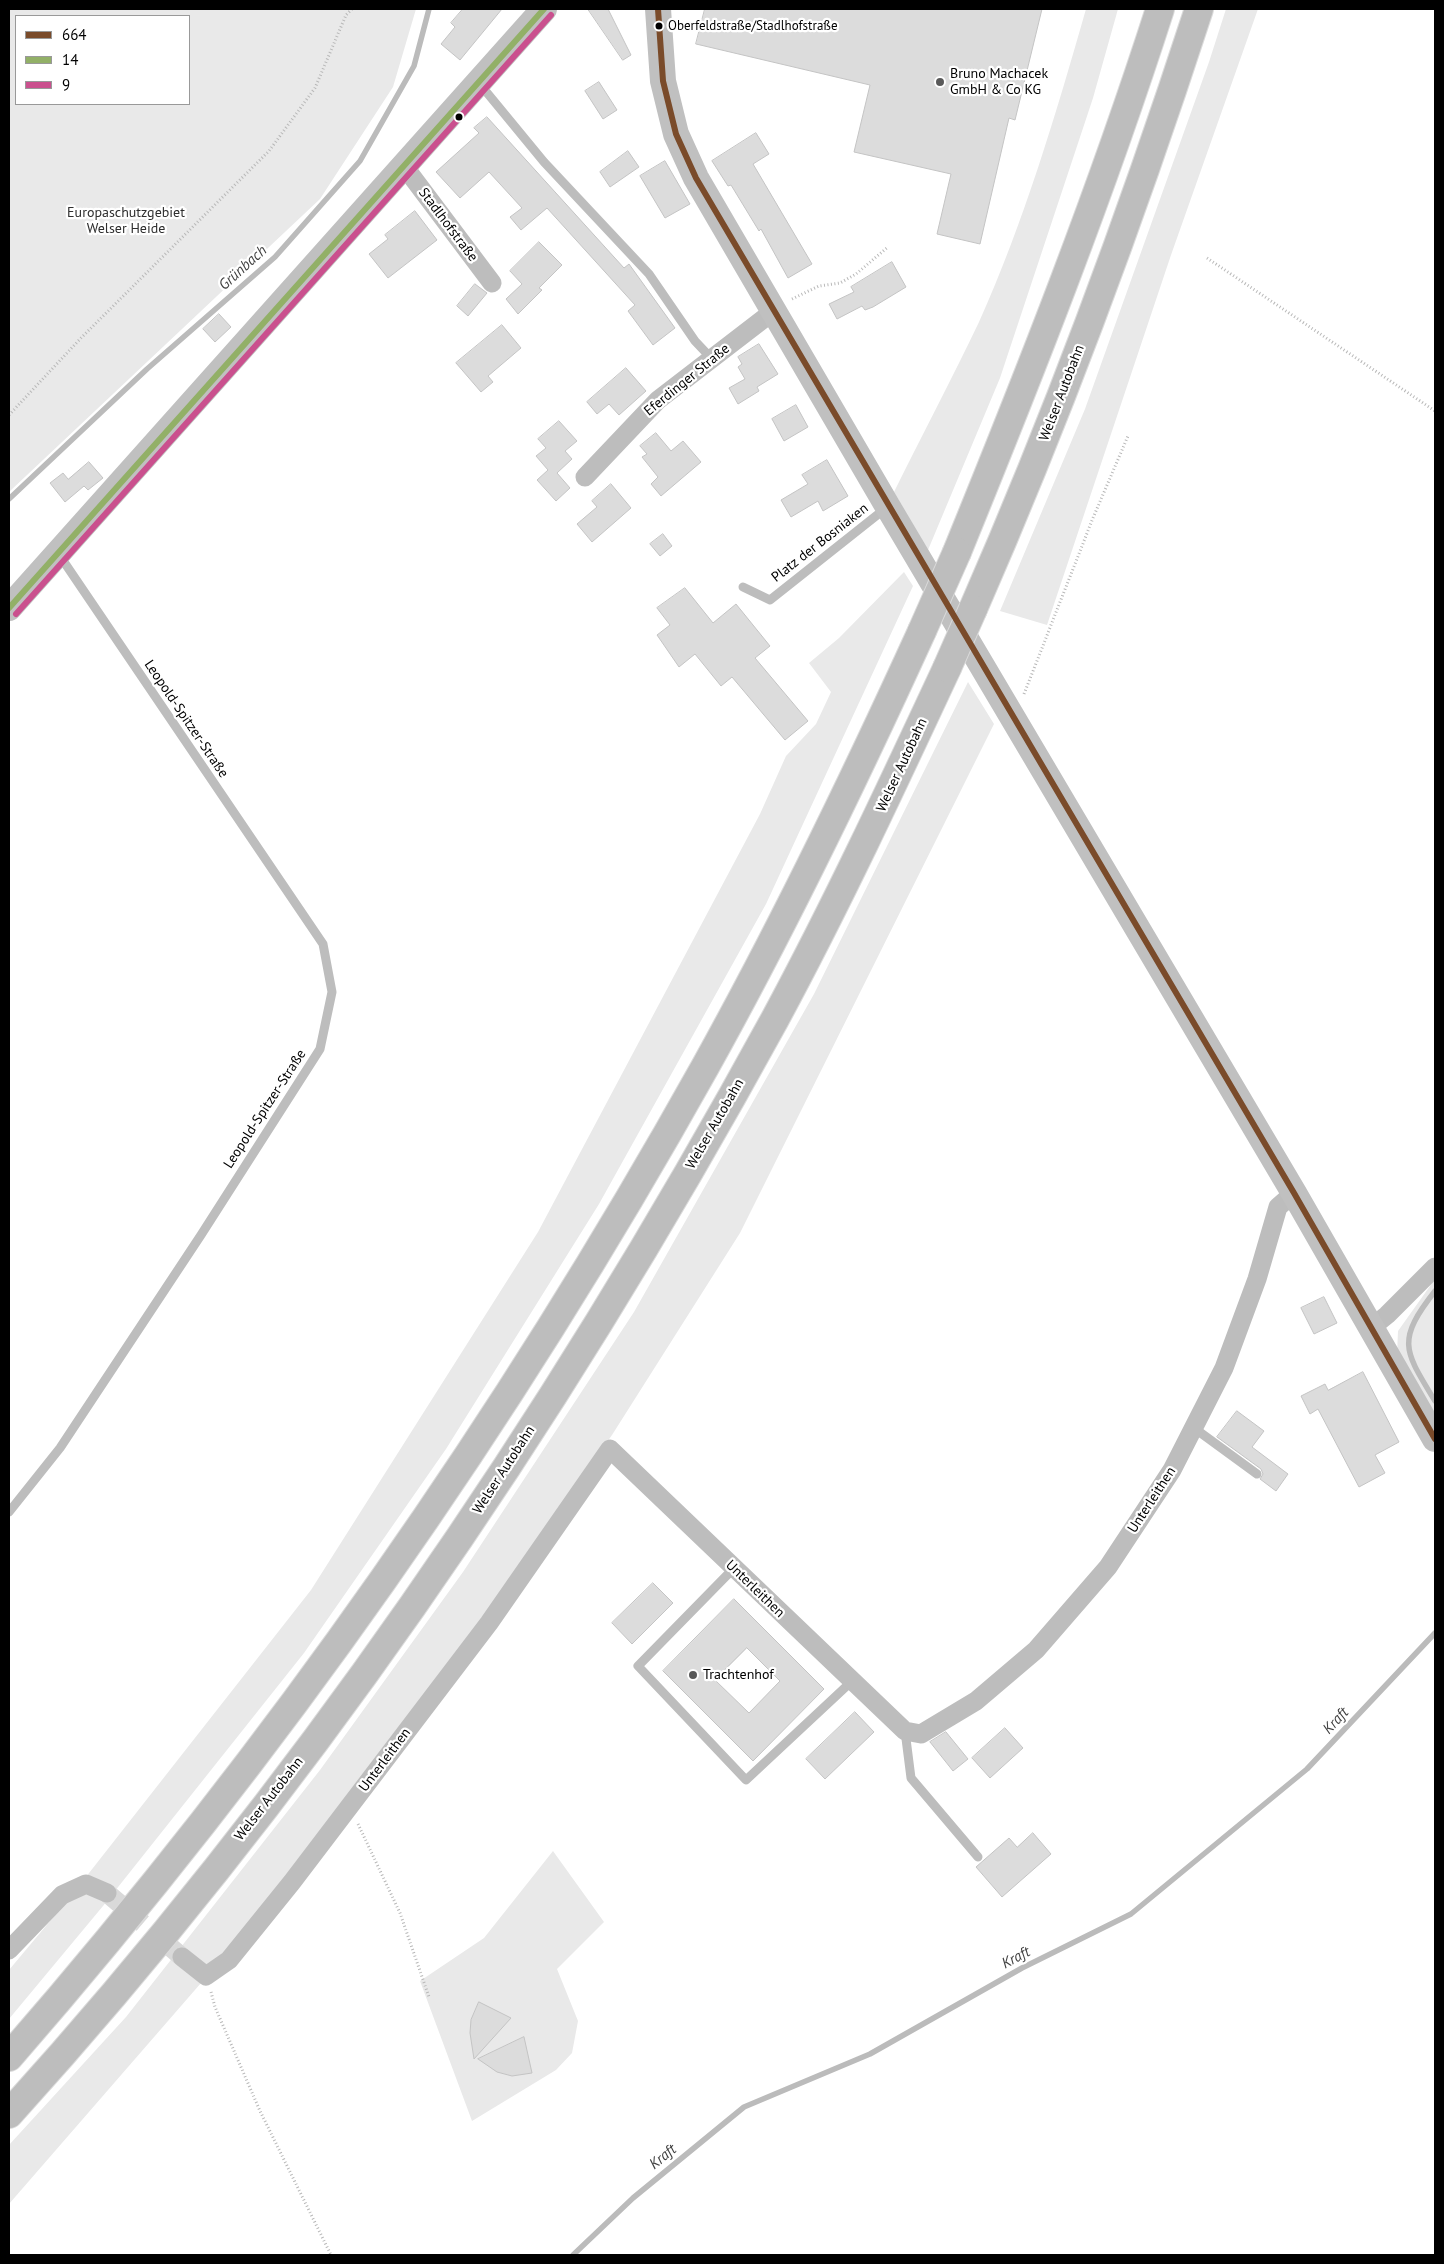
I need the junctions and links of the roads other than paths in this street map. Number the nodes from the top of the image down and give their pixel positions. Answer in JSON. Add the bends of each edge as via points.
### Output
{"nodes":[{"id":1,"x":544,"y":9,"type":"edge"},
{"id":2,"x":658,"y":9,"type":"edge"},
{"id":3,"x":1140,"y":9,"type":"edge"},
{"id":4,"x":1160,"y":9,"type":"edge"},
{"id":5,"x":1199,"y":9,"type":"edge"},
{"id":6,"x":479,"y":83,"type":"junction"},
{"id":7,"x":404,"y":166,"type":"junction"},
{"id":8,"x":1103,"y":180,"type":"junction"},
{"id":9,"x":492,"y":283,"type":"dead end"},
{"id":10,"x":775,"y":310,"type":"junction"},
{"id":11,"x":712,"y":359,"type":"junction"},
{"id":12,"x":585,"y":477,"type":"dead end"},
{"id":13,"x":888,"y":507,"type":"junction"},
{"id":14,"x":58,"y":554,"type":"junction"},
{"id":15,"x":743,"y":587,"type":"dead end"},
{"id":16,"x":9,"y":608,"type":"edge"},
{"id":17,"x":1294,"y":1193,"type":"junction"},
{"id":18,"x":1435,"y":1267,"type":"edge"},
{"id":19,"x":1371,"y":1328,"type":"junction"},
{"id":20,"x":1194,"y":1428,"type":"junction"},
{"id":21,"x":1435,"y":1439,"type":"edge"},
{"id":22,"x":1257,"y":1474,"type":"dead end"},
{"id":23,"x":9,"y":1512,"type":"edge"},
{"id":24,"x":734,"y":1568,"type":"junction"},
{"id":25,"x":851,"y":1682,"type":"junction"},
{"id":26,"x":904,"y":1731,"type":"junction"},
{"id":27,"x":978,"y":1857,"type":"dead end"},
{"id":28,"x":107,"y":1894,"type":"tunnel mouth"},
{"id":29,"x":9,"y":1950,"type":"edge"},
{"id":30,"x":182,"y":1957,"type":"tunnel mouth"},
{"id":31,"x":9,"y":2057,"type":"edge"},
{"id":32,"x":9,"y":2114,"type":"edge"}],
"edges":[{"from":1,"to":6,"type":"main road"},
{"from":2,"to":10,"type":"main road","via":[[663,82],[676,134],[696,178]]},
{"from":3,"to":8,"type":"highway"},
{"from":4,"to":8,"type":"highway"},
{"from":5,"to":32,"type":"highway","name":"Welser Autobahn","bridge":true,"via":[[1093,314],[1042,445],[947,668],[864,845],[776,1017],[692,1167],[586,1344],[486,1499],[292,1771],[189,1902]]},
{"from":6,"to":7,"type":"main road"},
{"from":6,"to":11,"type":"lane","via":[[544,162],[649,274],[695,341]]},
{"from":7,"to":9,"type":"street","name":"Stadlhofstraße"},
{"from":7,"to":14,"type":"main road"},
{"from":8,"to":31,"type":"highway","bridge":true,"via":[[957,552],[858,772],[774,938],[630,1198],[467,1459],[352,1624],[259,1751]]},
{"from":10,"to":11,"type":"street","name":"Eferdinger Straße"},
{"from":10,"to":13,"type":"main road"},
{"from":11,"to":12,"type":"street","name":"Eferdinger Straße","via":[[658,400]]},
{"from":13,"to":15,"type":"lane","name":"Platz der Bosniaken","via":[[770,600]]},
{"from":13,"to":17,"type":"main road"},
{"from":14,"to":16,"type":"main road"},
{"from":14,"to":23,"type":"lane","name":"Leopold-Spitzer-Straße","via":[[323,944],[332,992],[320,1049],[60,1448]]},
{"from":17,"to":19,"type":"main road"},
{"from":17,"to":20,"type":"street","name":"Unterleithen","via":[[1278,1207],[1257,1279],[1224,1368]]},
{"from":18,"to":19,"type":"street"},
{"from":19,"to":21,"type":"main road"},
{"from":20,"to":22,"type":"lane"},
{"from":20,"to":26,"type":"street","name":"Unterleithen","via":[[1172,1470],[1108,1567],[1036,1650],[976,1700],[921,1734]]},
{"from":24,"to":25,"type":"street","name":"Unterleithen"},
{"from":24,"to":25,"type":"lane","via":[[638,1666],[746,1780]]},
{"from":24,"to":30,"type":"street","name":"Unterleithen","via":[[610,1449],[488,1623],[229,1960],[206,1976]]},
{"from":25,"to":26,"type":"street","name":"Unterleithen"},
{"from":26,"to":27,"type":"lane","via":[[911,1778]]},
{"from":28,"to":29,"type":"street","via":[[86,1884],[62,1895]]}]}
